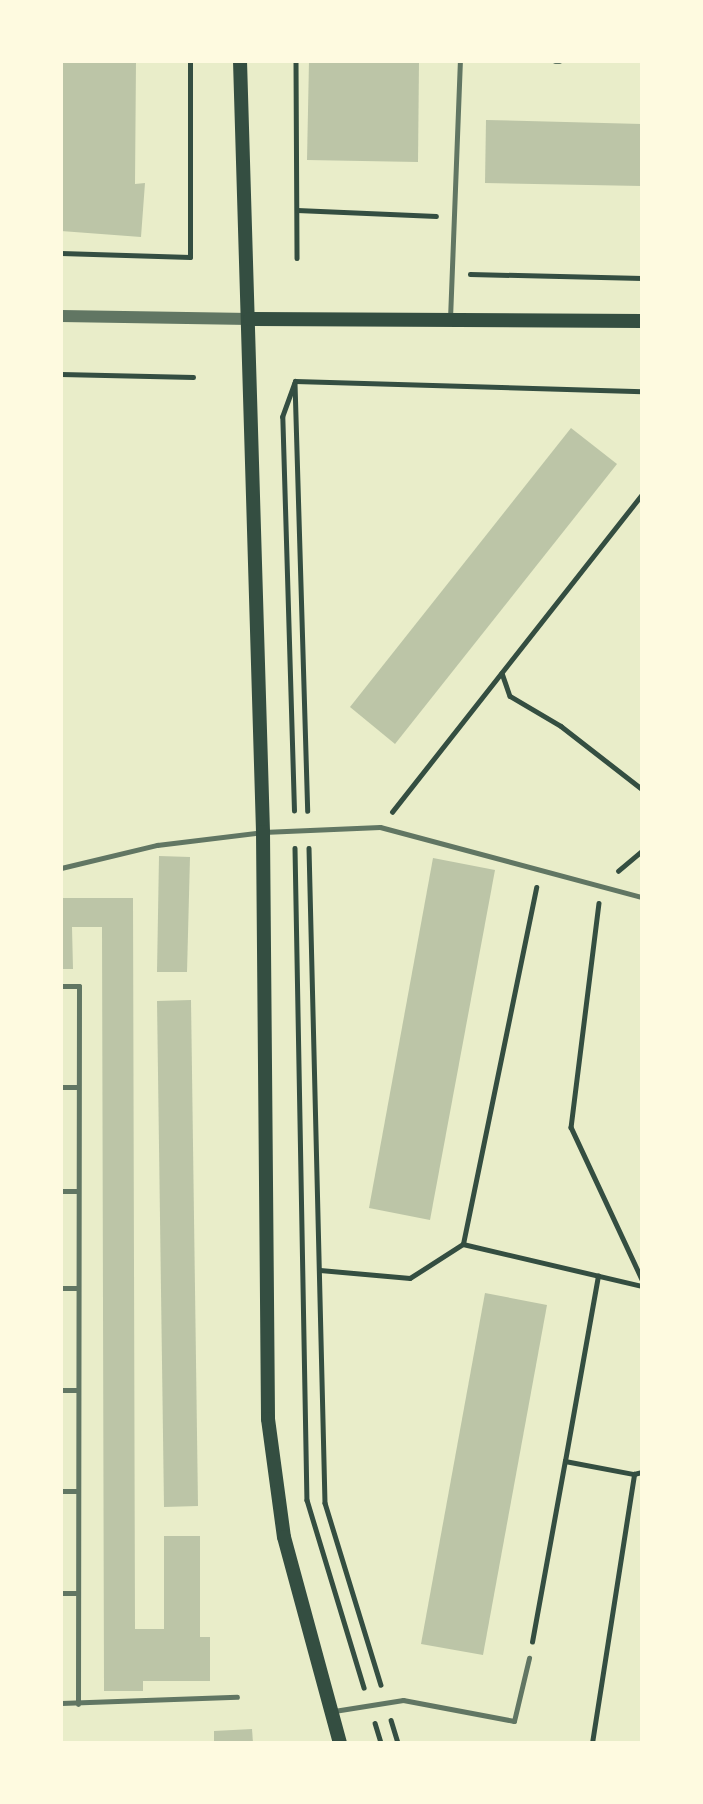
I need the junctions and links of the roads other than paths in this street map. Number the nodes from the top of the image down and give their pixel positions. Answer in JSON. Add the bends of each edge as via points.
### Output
{"nodes":[{"id":1,"x":240,"y":61,"type":"edge"},
{"id":2,"x":460,"y":61,"type":"edge"},
{"id":3,"x":61,"y":316,"type":"edge"},
{"id":4,"x":250,"y":319,"type":"junction"},
{"id":5,"x":450,"y":319,"type":"junction"},
{"id":6,"x":642,"y":321,"type":"edge"},
{"id":7,"x":263,"y":832,"type":"junction"},
{"id":8,"x":61,"y":868,"type":"edge"},
{"id":9,"x":642,"y":897,"type":"edge"},
{"id":10,"x":61,"y":986,"type":"edge"},
{"id":11,"x":61,"y":1087,"type":"edge"},
{"id":12,"x":78,"y":1087,"type":"junction"},
{"id":13,"x":61,"y":1191,"type":"edge"},
{"id":14,"x":78,"y":1191,"type":"junction"},
{"id":15,"x":78,"y":1287,"type":"junction"},
{"id":16,"x":61,"y":1288,"type":"edge"},
{"id":17,"x":61,"y":1390,"type":"edge"},
{"id":18,"x":78,"y":1390,"type":"junction"},
{"id":19,"x":61,"y":1491,"type":"edge"},
{"id":20,"x":78,"y":1491,"type":"junction"},
{"id":21,"x":61,"y":1593,"type":"edge"},
{"id":22,"x":78,"y":1593,"type":"junction"},
{"id":23,"x":529,"y":1658,"type":"road end"},
{"id":24,"x":237,"y":1697,"type":"dead end"},
{"id":25,"x":61,"y":1703,"type":"edge"},
{"id":26,"x":78,"y":1704,"type":"junction"},
{"id":27,"x":331,"y":1712,"type":"junction"},
{"id":28,"x":340,"y":1743,"type":"edge"}],
"edges":[{"from":1,"to":4,"type":"main road"},
{"from":2,"to":5,"type":"lane"},
{"from":3,"to":4,"type":"street"},
{"from":4,"to":5,"type":"main road"},
{"from":4,"to":7,"type":"main road"},
{"from":5,"to":6,"type":"main road"},
{"from":7,"to":8,"type":"lane","via":[[157,845]]},
{"from":7,"to":9,"type":"lane","via":[[380,827]]},
{"from":7,"to":27,"type":"main road","via":[[260,987],[268,1419],[284,1537]]},
{"from":10,"to":12,"type":"lane","via":[[79,986]]},
{"from":11,"to":12,"type":"lane"},
{"from":12,"to":14,"type":"lane"},
{"from":13,"to":14,"type":"lane"},
{"from":14,"to":15,"type":"lane"},
{"from":15,"to":16,"type":"lane"},
{"from":15,"to":18,"type":"lane"},
{"from":17,"to":18,"type":"lane"},
{"from":18,"to":20,"type":"lane"},
{"from":19,"to":20,"type":"lane"},
{"from":20,"to":22,"type":"lane"},
{"from":21,"to":22,"type":"lane"},
{"from":22,"to":26,"type":"lane"},
{"from":23,"to":27,"type":"lane","via":[[514,1721],[403,1700]]},
{"from":24,"to":26,"type":"lane"},
{"from":25,"to":26,"type":"lane"},
{"from":27,"to":28,"type":"main road"}]}
